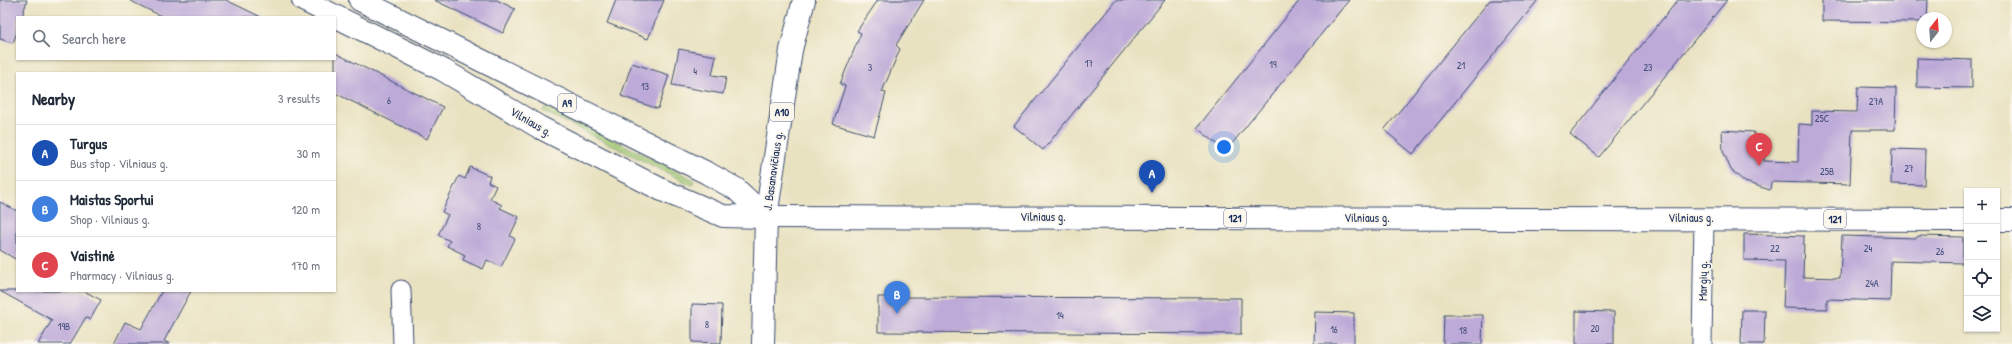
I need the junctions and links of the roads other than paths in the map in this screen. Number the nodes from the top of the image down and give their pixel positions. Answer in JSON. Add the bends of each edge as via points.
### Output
{"nodes":[{"id":1,"x":303,"y":0,"type":"edge"},
{"id":2,"x":360,"y":0,"type":"edge"},
{"id":3,"x":804,"y":0,"type":"edge"},
{"id":4,"x":335,"y":16,"type":"edge"},
{"id":5,"x":336,"y":16,"type":"edge"},
{"id":6,"x":766,"y":217,"type":"junction"},
{"id":7,"x":1704,"y":218,"type":"junction"},
{"id":8,"x":1964,"y":220,"type":"edge"},
{"id":9,"x":2000,"y":220,"type":"edge"},
{"id":10,"x":2012,"y":220,"type":"edge"},
{"id":11,"x":401,"y":290,"type":"dead end"},
{"id":12,"x":403,"y":344,"type":"edge"},
{"id":13,"x":763,"y":344,"type":"edge"},
{"id":14,"x":1702,"y":344,"type":"edge"}],
"edges":[{"from":1,"to":4,"type":"main road","name":"Vilniaus g."},
{"from":2,"to":6,"type":"main road","number":"A9","via":[[707,173],[736,190]]},
{"from":3,"to":6,"type":"main road","name":"J. Basanavičiaus g.","number":"A10","via":[[791,50]]},
{"from":5,"to":6,"type":"main road","name":"Vilniaus g.","via":[[443,70],[539,127],[662,190],[723,216]]},
{"from":6,"to":7,"type":"main road","name":"Vilniaus g.","number":"121"},
{"from":6,"to":13,"type":"main road","name":"J. Basanavičiaus g."},
{"from":7,"to":8,"type":"main road","name":"Vilniaus g.","number":"121"},
{"from":7,"to":14,"type":"street","name":"Margių g."},
{"from":9,"to":10,"type":"main road"},
{"from":11,"to":12,"type":"street"}]}
